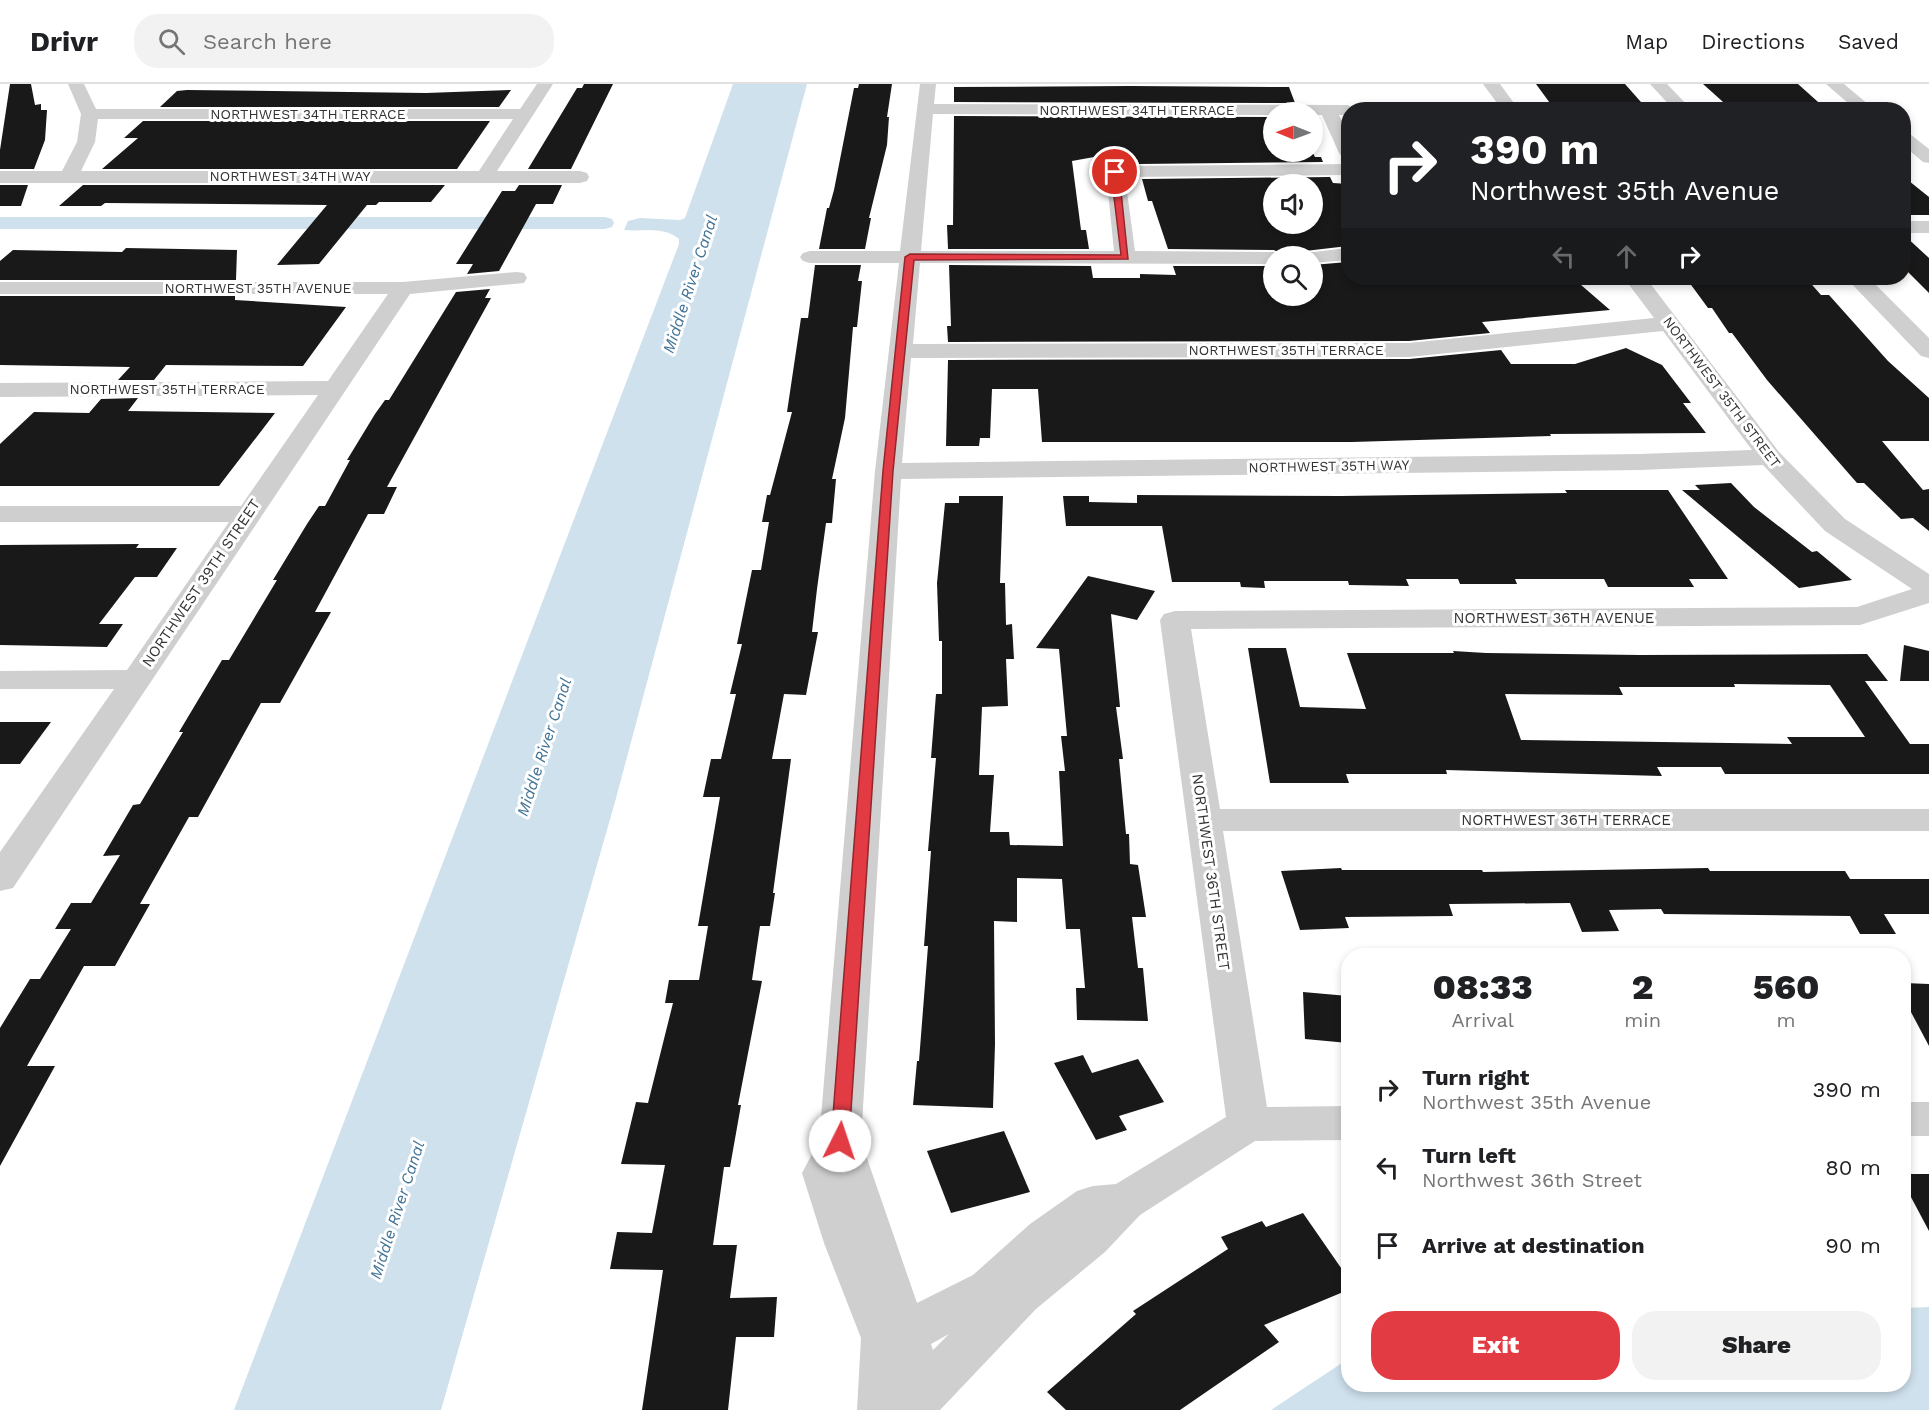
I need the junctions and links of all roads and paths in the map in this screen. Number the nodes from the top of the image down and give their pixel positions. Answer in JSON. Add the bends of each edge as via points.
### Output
{"nodes":[{"id":1,"x":76,"y":84,"type":"edge"},
{"id":2,"x":545,"y":84,"type":"edge"},
{"id":3,"x":1491,"y":84,"type":"edge"},
{"id":4,"x":1658,"y":84,"type":"edge"},
{"id":5,"x":1834,"y":84,"type":"edge"},
{"id":6,"x":926,"y":96,"type":"edge"},
{"id":7,"x":1505,"y":102,"type":"edge"},
{"id":8,"x":1676,"y":102,"type":"edge"},
{"id":9,"x":1857,"y":102,"type":"edge"},
{"id":10,"x":1328,"y":110,"type":"junction"},
{"id":11,"x":1341,"y":110,"type":"edge"},
{"id":12,"x":90,"y":114,"type":"junction"},
{"id":13,"x":525,"y":114,"type":"junction"},
{"id":14,"x":1341,"y":138,"type":"edge"},
{"id":15,"x":1911,"y":144,"type":"edge"},
{"id":16,"x":1929,"y":158,"type":"edge"},
{"id":17,"x":1341,"y":170,"type":"edge"},
{"id":18,"x":69,"y":176,"type":"junction"},
{"id":19,"x":0,"y":177,"type":"edge"},
{"id":20,"x":485,"y":177,"type":"junction"},
{"id":21,"x":580,"y":177,"type":"dead end"},
{"id":22,"x":1911,"y":227,"type":"edge"},
{"id":23,"x":1929,"y":227,"type":"edge"},
{"id":24,"x":1341,"y":255,"type":"edge"},
{"id":25,"x":810,"y":256,"type":"dead end"},
{"id":26,"x":1323,"y":256,"type":"edge"},
{"id":27,"x":910,"y":257,"type":"junction"},
{"id":28,"x":1125,"y":257,"type":"junction"},
{"id":29,"x":1263,"y":258,"type":"edge"},
{"id":30,"x":516,"y":278,"type":"dead end"},
{"id":31,"x":1640,"y":285,"type":"edge"},
{"id":32,"x":1864,"y":285,"type":"edge"},
{"id":33,"x":0,"y":288,"type":"edge"},
{"id":34,"x":403,"y":288,"type":"junction"},
{"id":35,"x":1671,"y":324,"type":"junction"},
{"id":36,"x":900,"y":351,"type":"junction"},
{"id":37,"x":1929,"y":351,"type":"edge"},
{"id":38,"x":334,"y":388,"type":"junction"},
{"id":39,"x":0,"y":390,"type":"edge"},
{"id":40,"x":1770,"y":457,"type":"junction"},
{"id":41,"x":888,"y":471,"type":"junction"},
{"id":42,"x":0,"y":514,"type":"edge"},
{"id":43,"x":249,"y":514,"type":"junction"},
{"id":44,"x":1929,"y":587,"type":"edge"},
{"id":45,"x":1929,"y":593,"type":"edge"},
{"id":46,"x":1174,"y":620,"type":"joint"},
{"id":47,"x":136,"y":679,"type":"junction"},
{"id":48,"x":0,"y":680,"type":"edge"},
{"id":49,"x":1203,"y":820,"type":"junction"},
{"id":50,"x":1929,"y":820,"type":"edge"},
{"id":51,"x":0,"y":879,"type":"edge"},
{"id":52,"x":1911,"y":1119,"type":"edge"},
{"id":53,"x":1929,"y":1119,"type":"edge"},
{"id":54,"x":1341,"y":1123,"type":"edge"},
{"id":55,"x":1248,"y":1124,"type":"junction"},
{"id":56,"x":1124,"y":1202,"type":"junction"},
{"id":57,"x":894,"y":1336,"type":"junction"},
{"id":58,"x":900,"y":1406,"type":"edge"}],
"edges":[{"from":1,"to":12,"type":"street"},
{"from":2,"to":13,"type":"street"},
{"from":3,"to":7,"type":"street"},
{"from":4,"to":8,"type":"street"},
{"from":5,"to":9,"type":"street"},
{"from":6,"to":10,"type":"street","name":"NORTHWEST 34TH TERRACE"},
{"from":6,"to":27,"type":"street"},
{"from":10,"to":11,"type":"street","name":"NORTHWEST 34TH TERRACE"},
{"from":10,"to":14,"type":"street"},
{"from":12,"to":13,"type":"street","name":"NORTHWEST 34TH TERRACE"},
{"from":12,"to":18,"type":"street","via":[[86,142]]},
{"from":13,"to":20,"type":"street"},
{"from":15,"to":16,"type":"street"},
{"from":17,"to":28,"type":"street","via":[[1115,172]]},
{"from":18,"to":19,"type":"street","name":"NORTHWEST 34TH WAY"},
{"from":18,"to":20,"type":"street","name":"NORTHWEST 34TH WAY"},
{"from":20,"to":21,"type":"street","name":"NORTHWEST 34TH WAY"},
{"from":22,"to":23,"type":"street"},
{"from":24,"to":26,"type":"street"},
{"from":25,"to":27,"type":"street"},
{"from":27,"to":28,"type":"street"},
{"from":27,"to":36,"type":"street"},
{"from":28,"to":29,"type":"street"},
{"from":30,"to":34,"type":"street","name":"NORTHWEST 35TH AVENUE"},
{"from":31,"to":35,"type":"street","name":"NORTHWEST 35TH STREET"},
{"from":32,"to":37,"type":"street"},
{"from":33,"to":34,"type":"street","name":"NORTHWEST 35TH AVENUE"},
{"from":34,"to":38,"type":"street","name":"NORTHWEST 39TH STREET"},
{"from":35,"to":36,"type":"street","name":"NORTHWEST 35TH TERRACE","via":[[1409,350]]},
{"from":35,"to":40,"type":"street","name":"NORTHWEST 35TH STREET"},
{"from":36,"to":41,"type":"street"},
{"from":38,"to":39,"type":"street","name":"NORTHWEST 35TH TERRACE"},
{"from":38,"to":43,"type":"street","name":"NORTHWEST 39TH STREET"},
{"from":40,"to":41,"type":"street","name":"NORTHWEST 35TH WAY"},
{"from":40,"to":44,"type":"street","name":"NORTHWEST 35TH STREET","via":[[1835,525]]},
{"from":41,"to":57,"type":"street","via":[[840,1141]]},
{"from":42,"to":43,"type":"street"},
{"from":43,"to":47,"type":"street","name":"NORTHWEST 39TH STREET"},
{"from":45,"to":46,"type":"street","name":"NORTHWEST 36TH AVENUE","via":[[1860,616]]},
{"from":46,"to":49,"type":"street","name":"NORTHWEST 36TH STREET"},
{"from":47,"to":48,"type":"street"},
{"from":47,"to":51,"type":"street","name":"NORTHWEST 39TH STREET"},
{"from":49,"to":50,"type":"street","name":"NORTHWEST 36TH TERRACE"},
{"from":49,"to":55,"type":"street","name":"NORTHWEST 36TH STREET"},
{"from":52,"to":53,"type":"street"},
{"from":54,"to":55,"type":"street"},
{"from":55,"to":56,"type":"street"},
{"from":56,"to":57,"type":"street","via":[[1093,1204],[989,1289]]},
{"from":56,"to":58,"type":"street","via":[[1089,1238],[1019,1295]]},
{"from":57,"to":58,"type":"street"}]}
